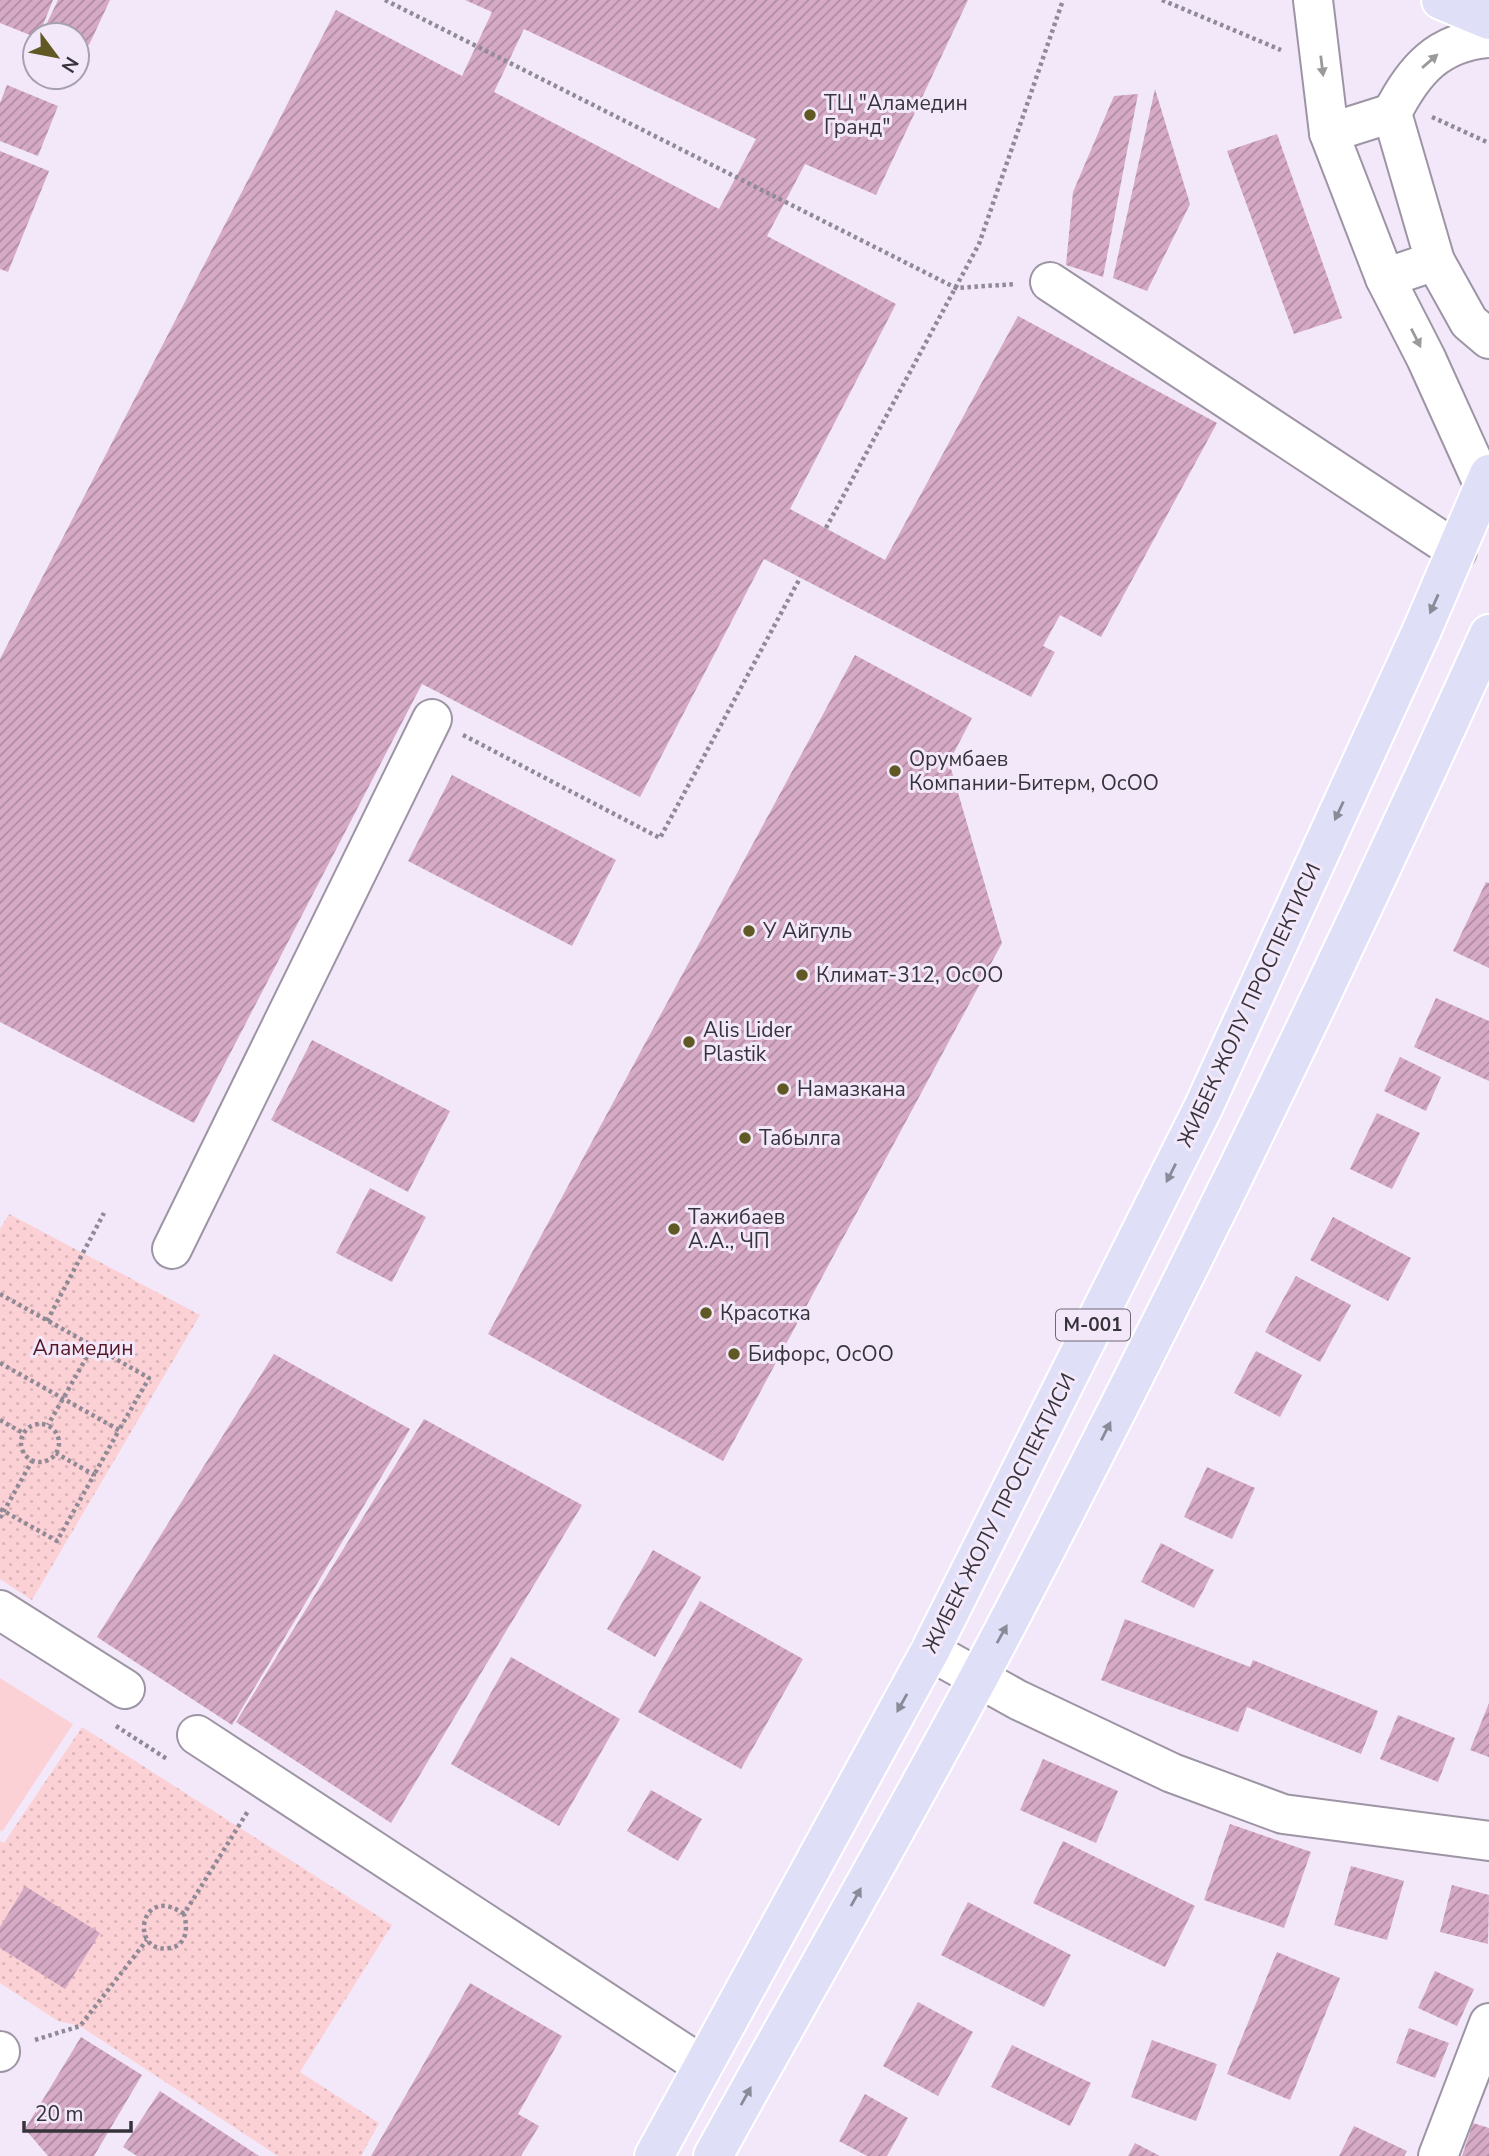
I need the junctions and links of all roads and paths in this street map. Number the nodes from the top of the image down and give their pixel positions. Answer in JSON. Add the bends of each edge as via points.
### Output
{"nodes":[{"id":1,"x":385,"y":0,"type":"edge"},
{"id":2,"x":1063,"y":0,"type":"edge"},
{"id":3,"x":1161,"y":0,"type":"edge"},
{"id":4,"x":1313,"y":0,"type":"edge"},
{"id":5,"x":1441,"y":0,"type":"edge"},
{"id":6,"x":1489,"y":20,"type":"edge"},
{"id":7,"x":1489,"y":38,"type":"edge"},
{"id":8,"x":1288,"y":53,"type":"dead end"},
{"id":9,"x":1395,"y":108,"type":"junction"},
{"id":10,"x":1329,"y":133,"type":"junction"},
{"id":11,"x":1489,"y":143,"type":"edge"},
{"id":12,"x":1436,"y":261,"type":"junction"},
{"id":13,"x":1385,"y":278,"type":"junction"},
{"id":14,"x":1050,"y":282,"type":"joint"},
{"id":15,"x":956,"y":288,"type":"junction"},
{"id":16,"x":1489,"y":339,"type":"edge"},
{"id":17,"x":1486,"y":480,"type":"edge"},
{"id":18,"x":826,"y":528,"type":"dead end"},
{"id":19,"x":1457,"y":551,"type":"junction"},
{"id":20,"x":800,"y":579,"type":"dead end"},
{"id":21,"x":1489,"y":634,"type":"edge"},
{"id":22,"x":432,"y":719,"type":"joint"},
{"id":23,"x":104,"y":1213,"type":"dead end"},
{"id":24,"x":172,"y":1249,"type":"dead end"},
{"id":25,"x":0,"y":1294,"type":"edge"},
{"id":26,"x":47,"y":1321,"type":"junction"},
{"id":27,"x":93,"y":1346,"type":"junction"},
{"id":28,"x":0,"y":1363,"type":"edge"},
{"id":29,"x":64,"y":1398,"type":"junction"},
{"id":30,"x":0,"y":1420,"type":"edge"},
{"id":31,"x":48,"y":1425,"type":"junction"},
{"id":32,"x":120,"y":1430,"type":"junction"},
{"id":33,"x":23,"y":1433,"type":"junction"},
{"id":34,"x":56,"y":1453,"type":"junction"},
{"id":35,"x":32,"y":1461,"type":"junction"},
{"id":36,"x":94,"y":1475,"type":"junction"},
{"id":37,"x":2,"y":1510,"type":"edge"},
{"id":38,"x":0,"y":1518,"type":"edge"},
{"id":39,"x":0,"y":1610,"type":"edge"},
{"id":40,"x":930,"y":1651,"type":"junction"},
{"id":41,"x":978,"y":1678,"type":"junction"},
{"id":42,"x":125,"y":1689,"type":"dead end"},
{"id":43,"x":197,"y":1735,"type":"dead end"},
{"id":44,"x":267,"y":1780,"type":"junction"},
{"id":45,"x":1489,"y":1841,"type":"edge"},
{"id":46,"x":184,"y":1914,"type":"junction"},
{"id":47,"x":147,"y":1940,"type":"junction"},
{"id":48,"x":1489,"y":2023,"type":"edge"},
{"id":49,"x":0,"y":2051,"type":"edge"},
{"id":50,"x":704,"y":2066,"type":"junction"},
{"id":51,"x":654,"y":2156,"type":"edge"},
{"id":52,"x":713,"y":2156,"type":"edge"},
{"id":53,"x":1438,"y":2156,"type":"edge"}],
"edges":[{"from":1,"to":15,"type":"path"},
{"from":2,"to":15,"type":"path","via":[[979,244]]},
{"from":3,"to":8,"type":"path"},
{"from":4,"to":10,"type":"street","one_way":true},
{"from":5,"to":6,"type":"main road"},
{"from":9,"to":7,"type":"street","one_way":true,"via":[[1424,64],[1449,46]]},
{"from":9,"to":10,"type":"street"},
{"from":9,"to":11,"type":"path"},
{"from":9,"to":12,"type":"street"},
{"from":10,"to":13,"type":"street"},
{"from":12,"to":13,"type":"street"},
{"from":12,"to":16,"type":"street","via":[[1469,322]]},
{"from":13,"to":17,"type":"street","one_way":true},
{"from":14,"to":15,"type":"path"},
{"from":14,"to":19,"type":"street"},
{"from":15,"to":18,"type":"path"},
{"from":17,"to":19,"type":"main road","name":"ЖИБЕК ЖОЛУ ПРОСПЕКТИСИ","number":"М-001"},
{"from":19,"to":40,"type":"main road","name":"ЖИБЕК ЖОЛУ ПРОСПЕКТИСИ","number":"М-001","one_way":true,"via":[[1203,1108]]},
{"from":20,"to":22,"type":"path","via":[[660,838]]},
{"from":41,"to":21,"type":"main road","number":"М-001","one_way":true,"via":[[1183,1282],[1364,912]]},
{"from":22,"to":24,"type":"street"},
{"from":23,"to":26,"type":"path"},
{"from":25,"to":26,"type":"path"},
{"from":26,"to":27,"type":"path"},
{"from":27,"to":29,"type":"path"},
{"from":27,"to":32,"type":"path","via":[[149,1378]]},
{"from":28,"to":29,"type":"path"},
{"from":29,"to":31,"type":"path"},
{"from":29,"to":32,"type":"path"},
{"from":30,"to":33,"type":"path"},
{"from":31,"to":33,"type":"path","via":[[30,1426]]},
{"from":31,"to":34,"type":"path","via":[[59,1443]]},
{"from":32,"to":36,"type":"path"},
{"from":33,"to":35,"type":"path","via":[[23,1453]]},
{"from":34,"to":35,"type":"path"},
{"from":34,"to":36,"type":"path"},
{"from":35,"to":37,"type":"path"},
{"from":36,"to":37,"type":"path","via":[[57,1541]]},
{"from":37,"to":38,"type":"path"},
{"from":39,"to":42,"type":"street"},
{"from":40,"to":41,"type":"street"},
{"from":40,"to":50,"type":"main road","name":"ЖИБЕК ЖОЛУ ПРОСПЕКТИСИ","number":"М-001","one_way":true},
{"from":41,"to":45,"type":"street","via":[[1172,1773],[1283,1814]]},
{"from":52,"to":41,"type":"main road","number":"М-001","one_way":true},
{"from":43,"to":44,"type":"street"},
{"from":44,"to":46,"type":"path"},
{"from":44,"to":50,"type":"street"},
{"from":46,"to":47,"type":"path","via":[[188,1927],[183,1940],[172,1948],[158,1948]]},
{"from":46,"to":47,"type":"path","via":[[172,1905],[152,1909],[142,1927]]},
{"from":47,"to":49,"type":"path","via":[[80,2026]]},
{"from":48,"to":53,"type":"street"},
{"from":50,"to":51,"type":"main road","name":"ЖИБЕК ЖОЛУ ПРОСПЕКТИСИ","number":"М-001"}]}
